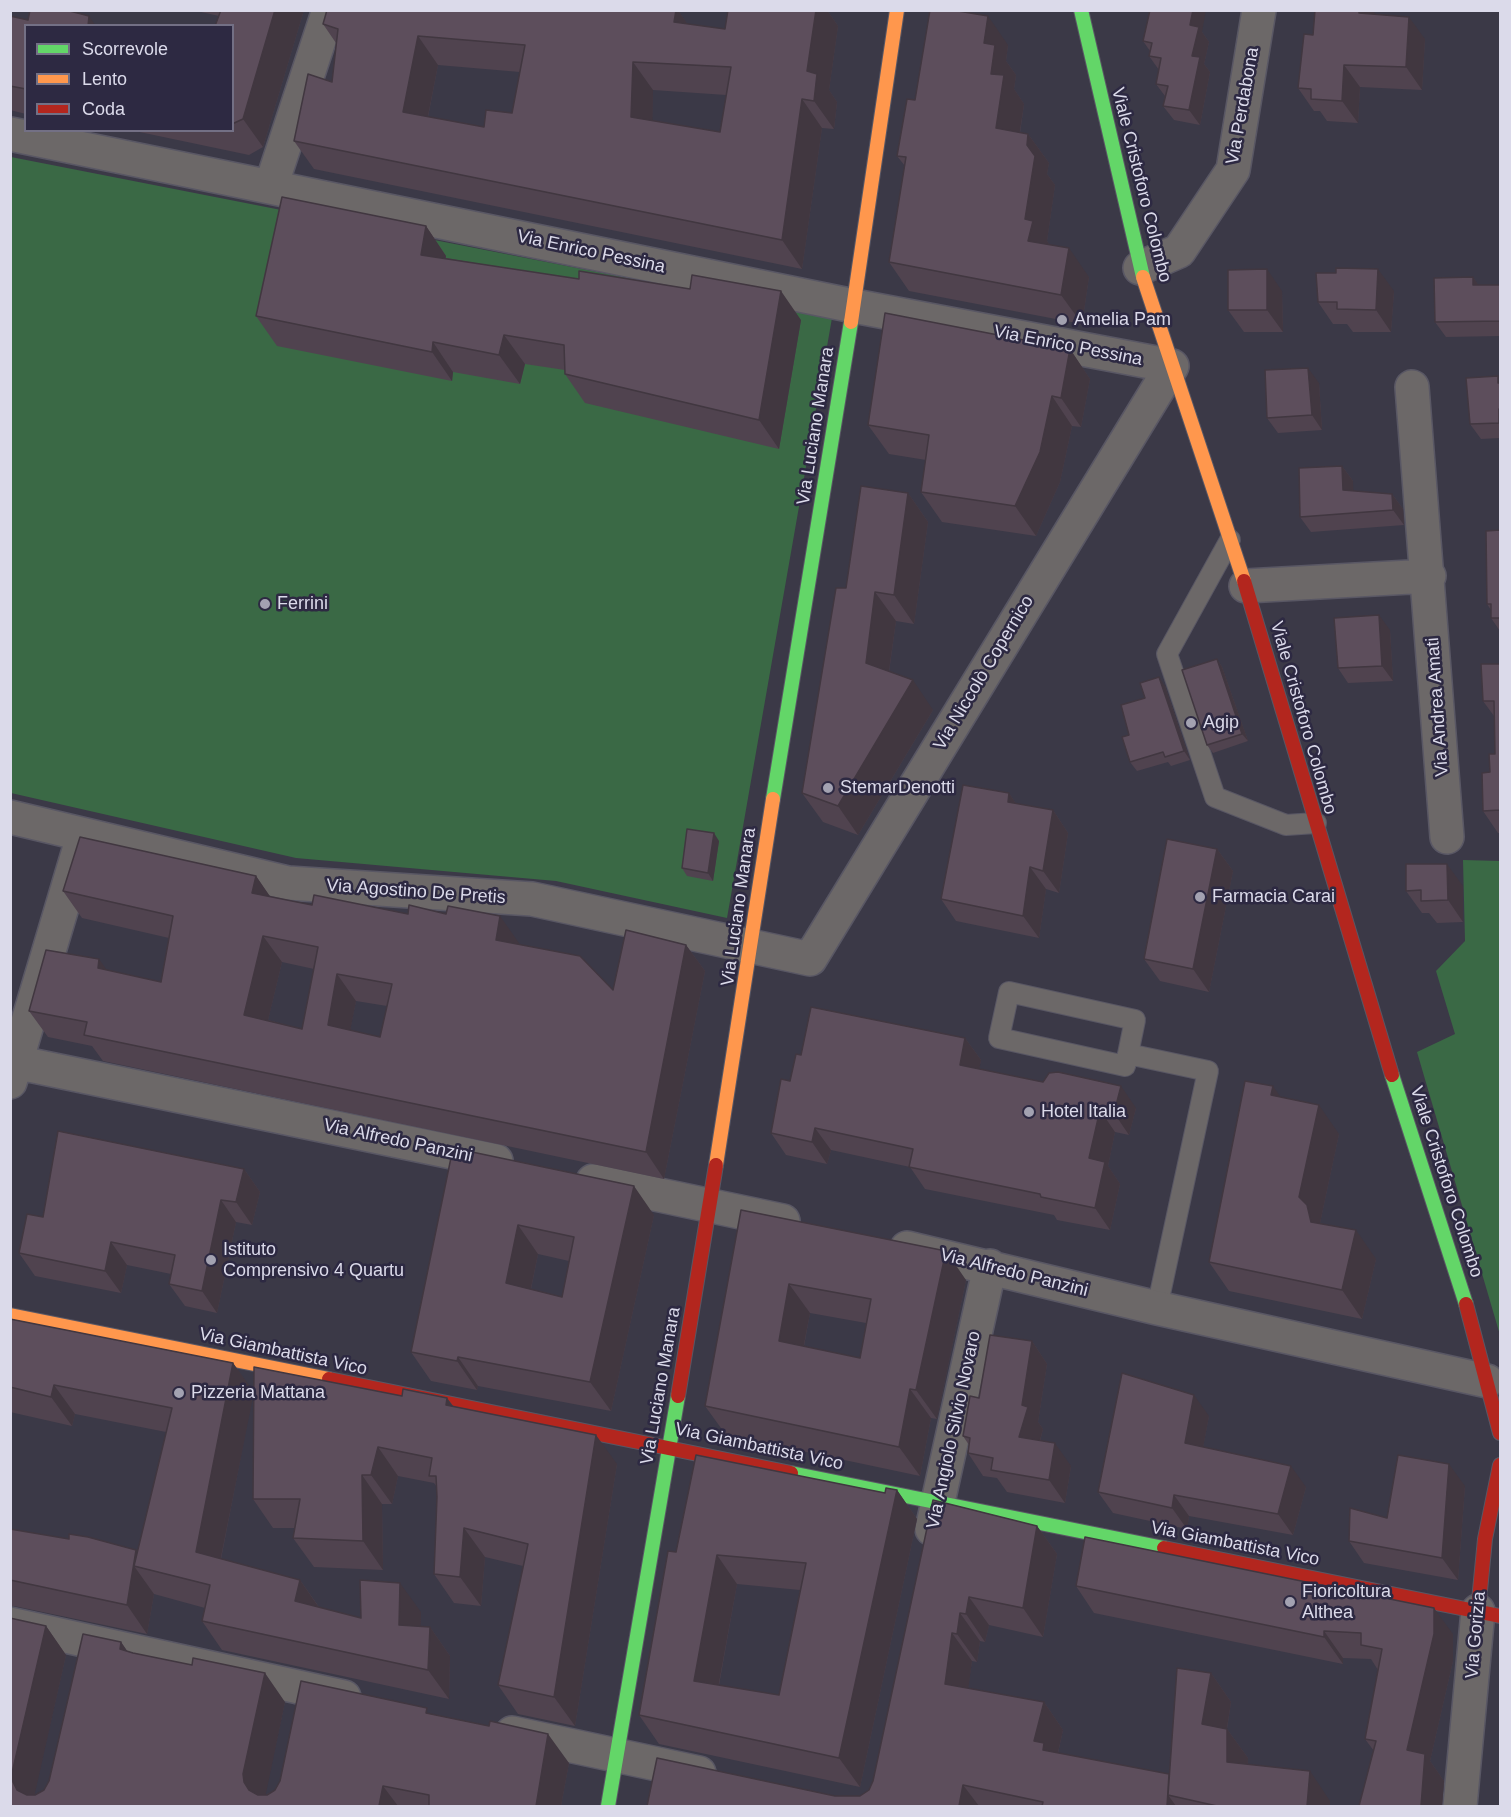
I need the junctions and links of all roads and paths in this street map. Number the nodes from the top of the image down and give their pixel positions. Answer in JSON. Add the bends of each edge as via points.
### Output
{"nodes":[{"id":1,"x":329,"y":10,"type":"edge"},
{"id":2,"x":1081,"y":10,"type":"edge"},
{"id":3,"x":1259,"y":10,"type":"edge"},
{"id":4,"x":895,"y":11,"type":"edge"},
{"id":5,"x":10,"y":134,"type":"edge"},
{"id":6,"x":271,"y":186,"type":"junction"},
{"id":7,"x":1140,"y":268,"type":"junction"},
{"id":8,"x":854,"y":306,"type":"junction"},
{"id":9,"x":1172,"y":366,"type":"junction"},
{"id":10,"x":1412,"y":387,"type":"dead end"},
{"id":11,"x":1230,"y":540,"type":"junction"},
{"id":12,"x":1429,"y":576,"type":"junction"},
{"id":13,"x":1246,"y":586,"type":"junction"},
{"id":14,"x":10,"y":817,"type":"edge"},
{"id":15,"x":1316,"y":823,"type":"junction"},
{"id":16,"x":84,"y":832,"type":"junction"},
{"id":17,"x":1447,"y":837,"type":"dead end"},
{"id":18,"x":750,"y":945,"type":"junction"},
{"id":19,"x":1128,"y":1054,"type":"junction"},
{"id":20,"x":12,"y":1068,"type":"edge"},
{"id":21,"x":525,"y":1167,"type":"edge"},
{"id":22,"x":560,"y":1174,"type":"edge"},
{"id":23,"x":710,"y":1206,"type":"junction"},
{"id":24,"x":807,"y":1226,"type":"edge"},
{"id":25,"x":876,"y":1241,"type":"edge"},
{"id":26,"x":990,"y":1266,"type":"junction"},
{"id":27,"x":1157,"y":1308,"type":"junction"},
{"id":28,"x":10,"y":1315,"type":"edge"},
{"id":29,"x":1494,"y":1380,"type":"edge"},
{"id":30,"x":1500,"y":1433,"type":"edge"},
{"id":31,"x":668,"y":1446,"type":"junction"},
{"id":32,"x":1500,"y":1465,"type":"edge"},
{"id":33,"x":938,"y":1502,"type":"junction"},
{"id":34,"x":926,"y":1560,"type":"edge"},
{"id":35,"x":1489,"y":1614,"type":"edge"},
{"id":36,"x":10,"y":1624,"type":"edge"},
{"id":37,"x":89,"y":1641,"type":"junction"},
{"id":38,"x":81,"y":1675,"type":"edge"},
{"id":39,"x":307,"y":1689,"type":"junction"},
{"id":40,"x":374,"y":1703,"type":"edge"},
{"id":41,"x":300,"y":1721,"type":"edge"},
{"id":42,"x":488,"y":1728,"type":"edge"},
{"id":43,"x":615,"y":1755,"type":"junction"},
{"id":44,"x":723,"y":1778,"type":"edge"},
{"id":45,"x":608,"y":1806,"type":"edge"},
{"id":46,"x":1460,"y":1806,"type":"edge"}],
"edges":[{"from":1,"to":6,"type":"street"},
{"from":2,"to":7,"type":"street","name":"Viale Cristoforo Colombo"},
{"from":3,"to":7,"type":"street","name":"Via Perdabona","via":[[1233,171],[1179,251]]},
{"from":4,"to":8,"type":"street","name":"Via Luciano Manara"},
{"from":5,"to":6,"type":"street","name":"Via Enrico Pessina"},
{"from":6,"to":8,"type":"street","name":"Via Enrico Pessina"},
{"from":7,"to":9,"type":"street","name":"Viale Cristoforo Colombo"},
{"from":8,"to":9,"type":"street","name":"Via Enrico Pessina"},
{"from":8,"to":18,"type":"street","name":"Via Luciano Manara"},
{"from":9,"to":11,"type":"street","name":"Viale Cristoforo Colombo"},
{"from":9,"to":18,"type":"street","name":"Via Niccolò Copernico","via":[[810,959]]},
{"from":10,"to":12,"type":"street","name":"Via Andrea Amati"},
{"from":11,"to":13,"type":"street","name":"Viale Cristoforo Colombo"},
{"from":11,"to":15,"type":"lane","via":[[1167,654],[1215,798],[1286,825]]},
{"from":12,"to":13,"type":"street"},
{"from":12,"to":17,"type":"street","name":"Via Andrea Amati"},
{"from":13,"to":15,"type":"street","name":"Viale Cristoforo Colombo"},
{"from":14,"to":16,"type":"street","name":"Via Agostino De Pretis"},
{"from":15,"to":29,"type":"street","name":"Viale Cristoforo Colombo","via":[[1385,1053]]},
{"from":16,"to":18,"type":"street","name":"Via Agostino De Pretis","via":[[288,883],[532,899]]},
{"from":16,"to":20,"type":"street"},
{"from":18,"to":23,"type":"street","name":"Via Luciano Manara"},
{"from":19,"to":19,"type":"lane","via":[[1135,1020],[1009,992],[999,1038],[1125,1066]]},
{"from":19,"to":27,"type":"lane","via":[[1208,1071]]},
{"from":20,"to":21,"type":"street","name":"Via Alfredo Panzini"},
{"from":22,"to":23,"type":"street"},
{"from":23,"to":24,"type":"street"},
{"from":23,"to":31,"type":"street","name":"Via Luciano Manara"},
{"from":25,"to":26,"type":"street","name":"Via Alfredo Panzini"},
{"from":26,"to":27,"type":"street","name":"Via Alfredo Panzini"},
{"from":26,"to":33,"type":"street","name":"Via Angiolo Silvio Novaro"},
{"from":27,"to":29,"type":"street","name":"Via Alfredo Panzini"},
{"from":28,"to":31,"type":"street","name":"Via Giambattista Vico"},
{"from":29,"to":30,"type":"street","name":"Viale Cristoforo Colombo"},
{"from":31,"to":33,"type":"street","name":"Via Giambattista Vico"},
{"from":31,"to":43,"type":"street","name":"Via Luciano Manara"},
{"from":32,"to":35,"type":"street","name":"Via Gorizia","via":[[1485,1539]]},
{"from":33,"to":34,"type":"street","name":"Via Angiolo Silvio Novaro"},
{"from":33,"to":35,"type":"street","name":"Via Giambattista Vico"},
{"from":35,"to":46,"type":"street","name":"Via Gorizia"},
{"from":36,"to":37,"type":"street"},
{"from":37,"to":38,"type":"street"},
{"from":37,"to":39,"type":"street"},
{"from":39,"to":40,"type":"street"},
{"from":39,"to":41,"type":"street"},
{"from":42,"to":43,"type":"street"},
{"from":43,"to":44,"type":"street"},
{"from":43,"to":45,"type":"street","name":"Via Luciano Manara"}]}
